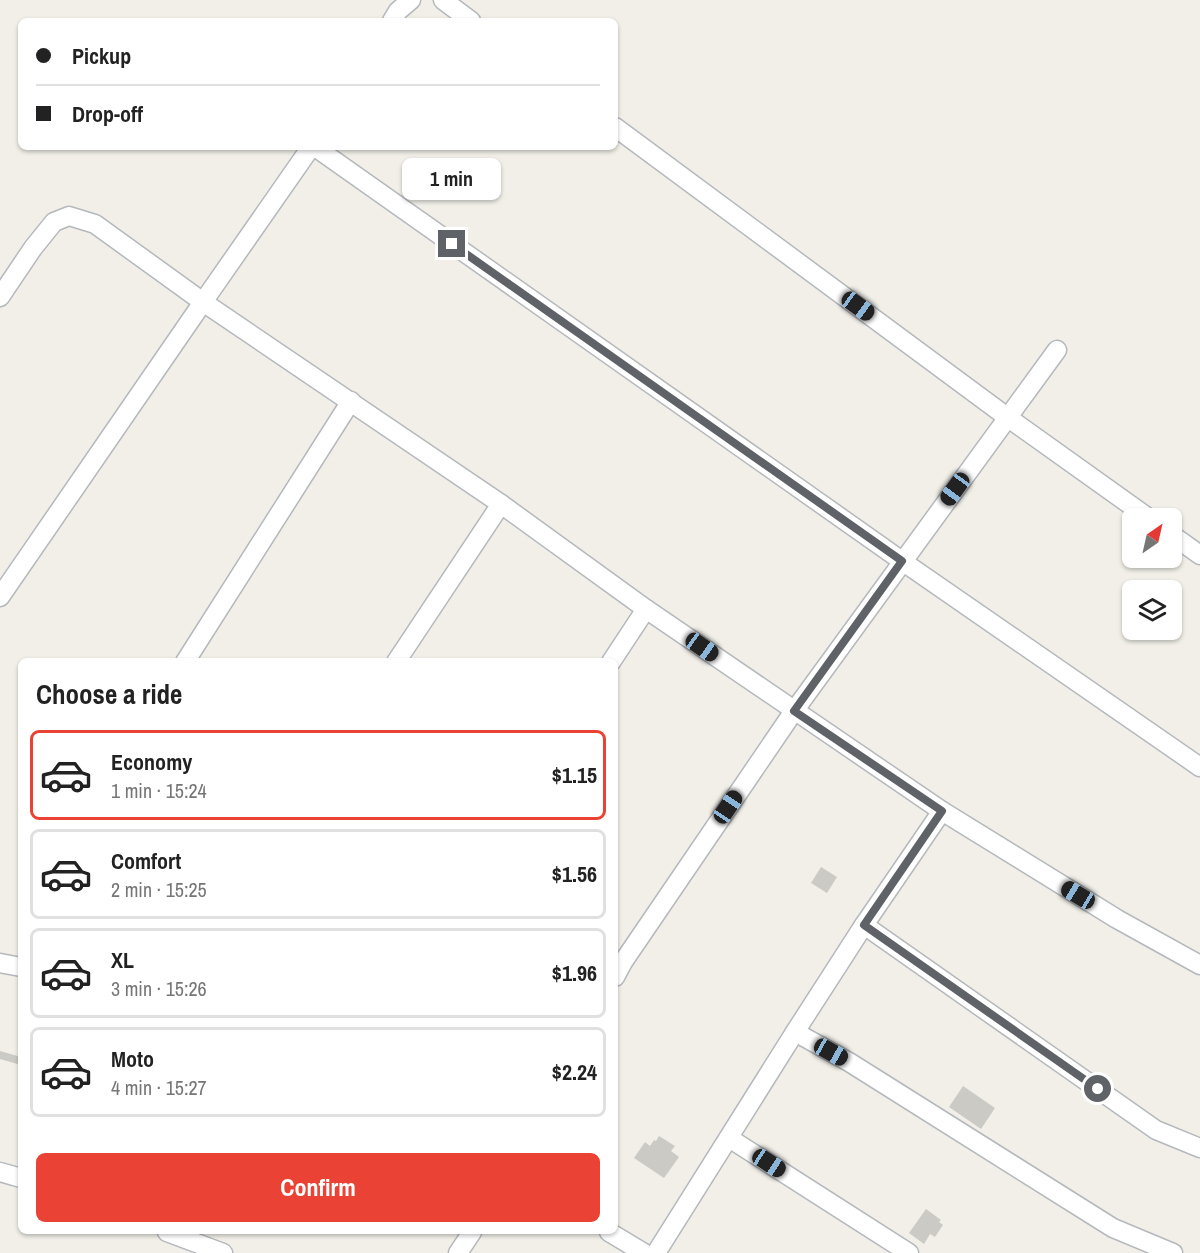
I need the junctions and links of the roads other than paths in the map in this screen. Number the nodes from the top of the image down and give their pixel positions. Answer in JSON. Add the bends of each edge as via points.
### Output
{"nodes":[{"id":1,"x":411,"y":0,"type":"edge"},
{"id":2,"x":443,"y":0,"type":"edge"},
{"id":3,"x":394,"y":18,"type":"edge"},
{"id":4,"x":467,"y":18,"type":"edge"},
{"id":5,"x":618,"y":129,"type":"edge"},
{"id":6,"x":311,"y":150,"type":"edge"},
{"id":7,"x":317,"y":150,"type":"edge"},
{"id":8,"x":0,"y":297,"type":"edge"},
{"id":9,"x":203,"y":302,"type":"junction"},
{"id":10,"x":1057,"y":350,"type":"dead end"},
{"id":11,"x":351,"y":401,"type":"junction"},
{"id":12,"x":1007,"y":417,"type":"junction"},
{"id":13,"x":501,"y":504,"type":"junction"},
{"id":14,"x":1135,"y":508,"type":"edge"},
{"id":15,"x":1182,"y":542,"type":"edge"},
{"id":16,"x":1200,"y":555,"type":"edge"},
{"id":17,"x":902,"y":561,"type":"junction"},
{"id":18,"x":0,"y":597,"type":"edge"},
{"id":19,"x":646,"y":609,"type":"junction"},
{"id":20,"x":188,"y":658,"type":"edge"},
{"id":21,"x":399,"y":658,"type":"edge"},
{"id":22,"x":614,"y":658,"type":"edge"},
{"id":23,"x":794,"y":711,"type":"junction"},
{"id":24,"x":1200,"y":767,"type":"edge"},
{"id":25,"x":942,"y":811,"type":"junction"},
{"id":26,"x":864,"y":925,"type":"junction"},
{"id":27,"x":0,"y":963,"type":"edge"},
{"id":28,"x":1200,"y":965,"type":"edge"},
{"id":29,"x":18,"y":966,"type":"edge"},
{"id":30,"x":618,"y":971,"type":"edge"},
{"id":31,"x":795,"y":1032,"type":"junction"},
{"id":32,"x":729,"y":1138,"type":"junction"},
{"id":33,"x":1200,"y":1148,"type":"edge"},
{"id":34,"x":0,"y":1172,"type":"edge"},
{"id":35,"x":18,"y":1177,"type":"edge"},
{"id":36,"x":172,"y":1234,"type":"edge"},
{"id":37,"x":471,"y":1234,"type":"edge"},
{"id":38,"x":612,"y":1234,"type":"edge"},
{"id":39,"x":223,"y":1253,"type":"edge"},
{"id":40,"x":458,"y":1253,"type":"edge"},
{"id":41,"x":645,"y":1253,"type":"edge"},
{"id":42,"x":656,"y":1253,"type":"edge"},
{"id":43,"x":909,"y":1253,"type":"edge"},
{"id":44,"x":1173,"y":1253,"type":"edge"}],
"edges":[{"from":1,"to":3,"type":"street"},
{"from":2,"to":4,"type":"street"},
{"from":5,"to":12,"type":"street"},
{"from":6,"to":9,"type":"street"},
{"from":7,"to":17,"type":"street"},
{"from":8,"to":9,"type":"street","via":[[54,222],[69,216],[95,224]]},
{"from":9,"to":11,"type":"street"},
{"from":9,"to":18,"type":"street"},
{"from":10,"to":12,"type":"street"},
{"from":11,"to":13,"type":"street"},
{"from":11,"to":20,"type":"street"},
{"from":12,"to":14,"type":"street"},
{"from":12,"to":17,"type":"street"},
{"from":13,"to":19,"type":"street"},
{"from":13,"to":21,"type":"street"},
{"from":15,"to":16,"type":"street"},
{"from":17,"to":23,"type":"street"},
{"from":17,"to":24,"type":"street"},
{"from":19,"to":22,"type":"street"},
{"from":19,"to":23,"type":"street"},
{"from":23,"to":25,"type":"street"},
{"from":23,"to":30,"type":"street"},
{"from":25,"to":26,"type":"street"},
{"from":25,"to":28,"type":"street"},
{"from":26,"to":31,"type":"street"},
{"from":26,"to":33,"type":"street","via":[[1156,1130]]},
{"from":27,"to":29,"type":"street"},
{"from":31,"to":32,"type":"street"},
{"from":31,"to":44,"type":"street","via":[[860,1068],[1113,1228]]},
{"from":32,"to":42,"type":"street"},
{"from":32,"to":43,"type":"street"},
{"from":34,"to":35,"type":"street"},
{"from":36,"to":39,"type":"street"},
{"from":37,"to":40,"type":"street"},
{"from":38,"to":41,"type":"street"}]}
